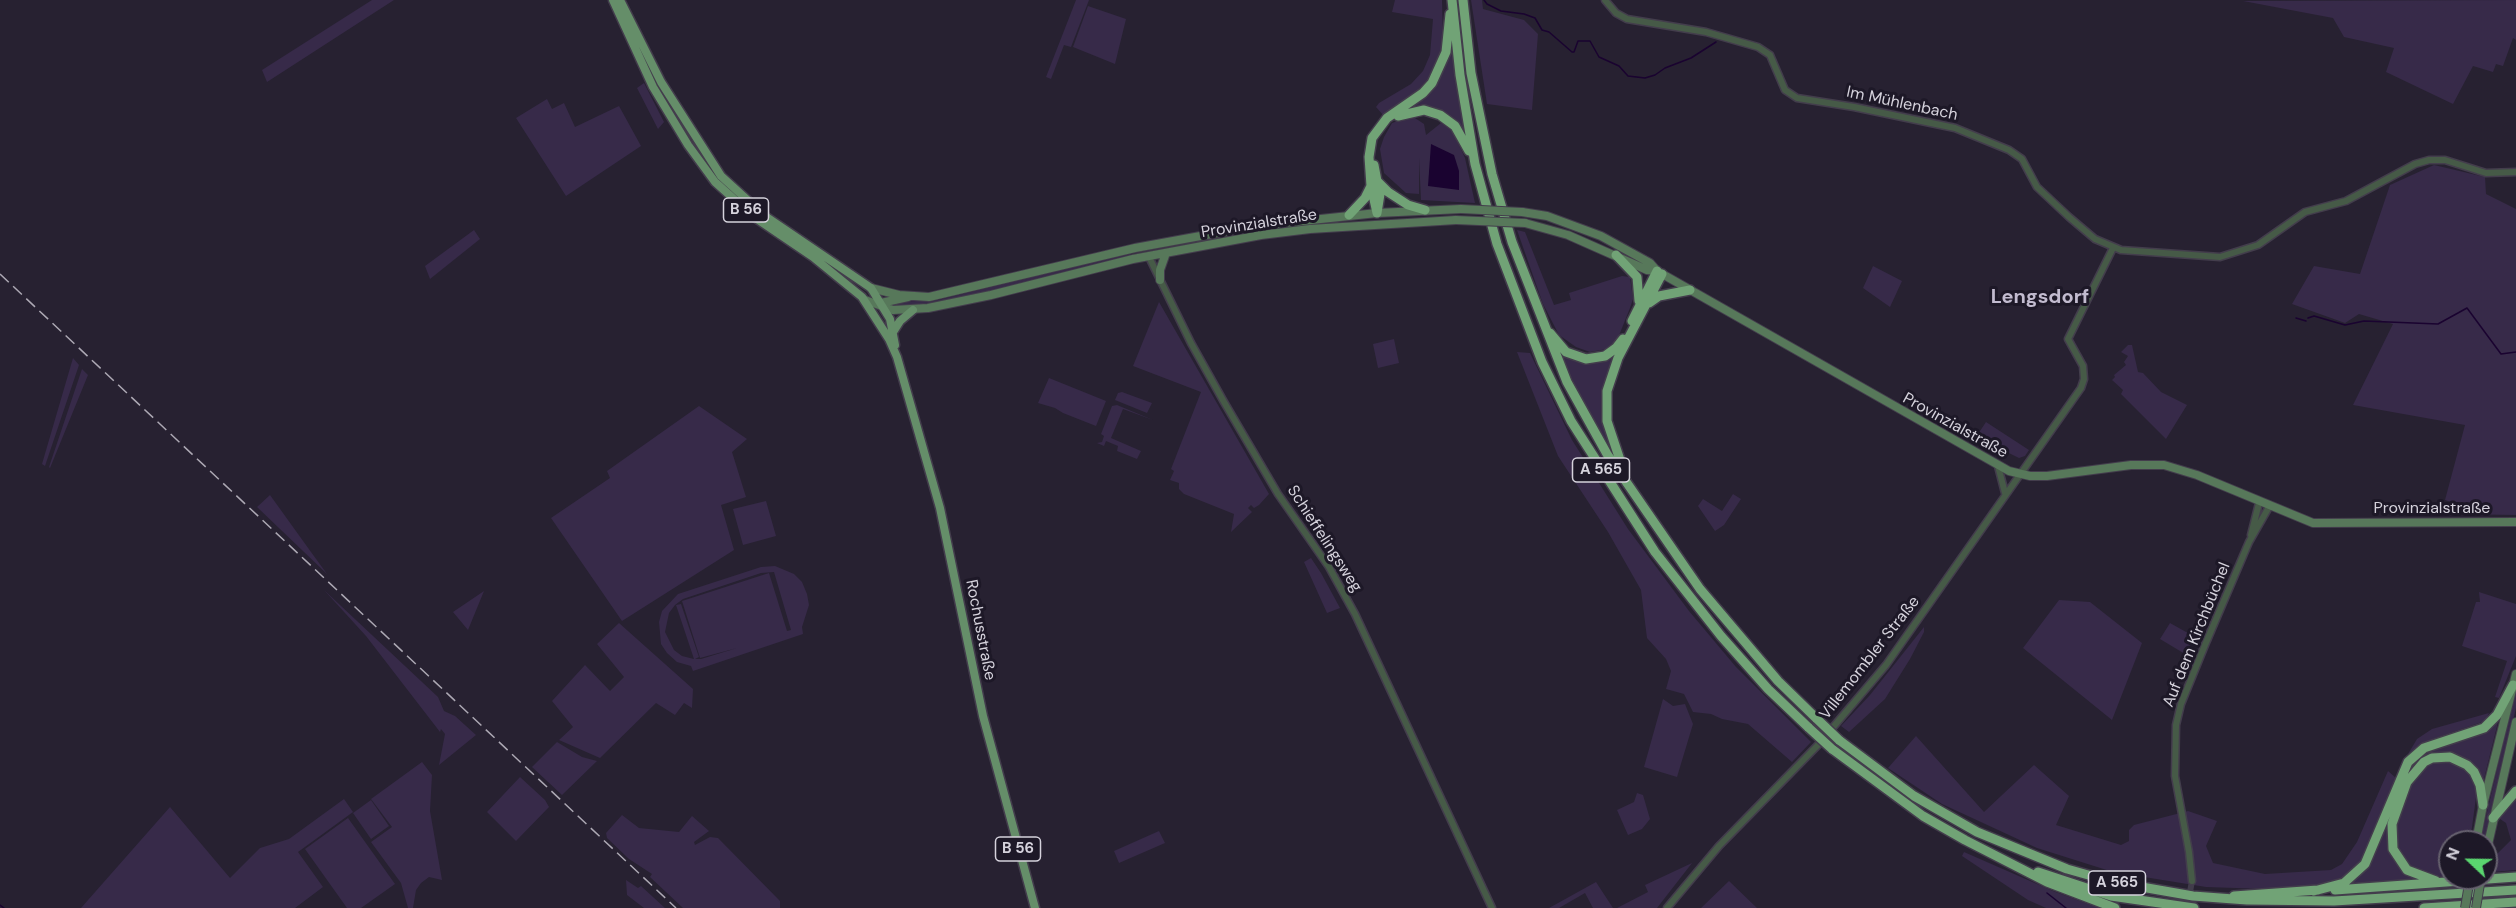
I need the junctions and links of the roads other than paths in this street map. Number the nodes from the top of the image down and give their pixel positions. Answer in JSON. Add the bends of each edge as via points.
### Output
{"nodes":[{"id":1,"x":613,"y":0,"type":"edge"},
{"id":2,"x":620,"y":0,"type":"edge"},
{"id":3,"x":1452,"y":0,"type":"edge"},
{"id":4,"x":1463,"y":0,"type":"edge"},
{"id":5,"x":1605,"y":0,"type":"edge"},
{"id":6,"x":1397,"y":113,"type":"junction"},
{"id":7,"x":1475,"y":164,"type":"junction"},
{"id":8,"x":2516,"y":172,"type":"edge"},
{"id":9,"x":1374,"y":183,"type":"junction"},
{"id":10,"x":1425,"y":210,"type":"junction"},
{"id":11,"x":1377,"y":213,"type":"junction"},
{"id":12,"x":1349,"y":215,"type":"junction"},
{"id":13,"x":1385,"y":223,"type":"junction"},
{"id":14,"x":1366,"y":225,"type":"junction"},
{"id":15,"x":1163,"y":243,"type":"junction"},
{"id":16,"x":1135,"y":248,"type":"junction"},
{"id":17,"x":2113,"y":248,"type":"junction"},
{"id":18,"x":1166,"y":253,"type":"junction"},
{"id":19,"x":1616,"y":255,"type":"junction"},
{"id":20,"x":1149,"y":257,"type":"junction"},
{"id":21,"x":1660,"y":273,"type":"junction"},
{"id":22,"x":1160,"y":280,"type":"junction"},
{"id":23,"x":870,"y":288,"type":"junction"},
{"id":24,"x":1690,"y":290,"type":"junction"},
{"id":25,"x":909,"y":296,"type":"junction"},
{"id":26,"x":865,"y":300,"type":"junction"},
{"id":27,"x":1643,"y":304,"type":"junction"},
{"id":28,"x":881,"y":306,"type":"junction"},
{"id":29,"x":913,"y":310,"type":"junction"},
{"id":30,"x":1537,"y":310,"type":"junction"},
{"id":31,"x":876,"y":317,"type":"junction"},
{"id":32,"x":893,"y":332,"type":"junction"},
{"id":33,"x":897,"y":357,"type":"junction"},
{"id":34,"x":1998,"y":466,"type":"junction"},
{"id":35,"x":2019,"y":474,"type":"junction"},
{"id":36,"x":1632,"y":491,"type":"junction"},
{"id":37,"x":2005,"y":493,"type":"junction"},
{"id":38,"x":2259,"y":503,"type":"junction"},
{"id":39,"x":2269,"y":507,"type":"junction"},
{"id":40,"x":2516,"y":522,"type":"edge"},
{"id":41,"x":2250,"y":542,"type":"junction"},
{"id":42,"x":2516,"y":674,"type":"edge"},
{"id":43,"x":2513,"y":686,"type":"junction"},
{"id":44,"x":2516,"y":722,"type":"edge"},
{"id":45,"x":2516,"y":791,"type":"edge"},
{"id":46,"x":2482,"y":805,"type":"junction"},
{"id":47,"x":2493,"y":818,"type":"junction"},
{"id":48,"x":2478,"y":830,"type":"edge"},
{"id":49,"x":2491,"y":830,"type":"edge"},
{"id":50,"x":2008,"y":861,"type":"junction"},
{"id":51,"x":2516,"y":877,"type":"edge"},
{"id":52,"x":2498,"y":878,"type":"edge"},
{"id":53,"x":2192,"y":881,"type":"tunnel mouth"},
{"id":54,"x":2438,"y":882,"type":"edge"},
{"id":55,"x":2438,"y":883,"type":"edge"},
{"id":56,"x":2467,"y":890,"type":"edge"},
{"id":57,"x":2479,"y":890,"type":"edge"},
{"id":58,"x":2516,"y":890,"type":"edge"},
{"id":59,"x":2314,"y":891,"type":"junction"},
{"id":60,"x":2223,"y":899,"type":"junction"},
{"id":61,"x":2516,"y":902,"type":"edge"},
{"id":62,"x":1035,"y":908,"type":"edge"},
{"id":63,"x":1492,"y":908,"type":"edge"},
{"id":64,"x":1667,"y":908,"type":"edge"},
{"id":65,"x":2115,"y":908,"type":"edge"},
{"id":66,"x":2194,"y":908,"type":"edge"},
{"id":67,"x":2424,"y":908,"type":"edge"},
{"id":68,"x":2465,"y":908,"type":"edge"},
{"id":69,"x":2476,"y":908,"type":"edge"}],
"edges":[{"from":1,"to":26,"type":"main road","number":"B 56","via":[[653,87],[716,182],[754,217],[813,257]]},
{"from":2,"to":23,"type":"main road","number":"B 56","via":[[661,82],[726,183],[765,216]]},
{"from":3,"to":6,"type":"highway","via":[[1446,52],[1438,72],[1423,93]]},
{"from":3,"to":7,"type":"highway","number":"A 565"},
{"from":4,"to":30,"type":"highway","number":"A 565","via":[[1471,73],[1492,174]]},
{"from":5,"to":17,"type":"street","name":"Im Mühlenbach","via":[[1627,19],[1713,33],[1758,46],[1770,55],[1783,86],[1794,97],[1955,128],[2009,150],[2022,159],[2044,194],[2095,239]]},
{"from":6,"to":7,"type":"highway","via":[[1424,110],[1440,115],[1463,136]]},
{"from":6,"to":9,"type":"highway","via":[[1381,127],[1377,139]]},
{"from":7,"to":50,"type":"highway","number":"A 565","bridge":true,"via":[[1497,244],[1542,362],[1572,421],[1625,508],[1689,598],[1768,689],[1832,749],[1923,816]]},
{"from":8,"to":17,"type":"street","name":"Im Mühlenbach","via":[[2486,173],[2445,160],[2421,161],[2346,201],[2299,215],[2258,245],[2212,258]]},
{"from":9,"to":10,"type":"highway","via":[[1398,200]]},
{"from":9,"to":11,"type":"highway","via":[[1380,194]]},
{"from":9,"to":12,"type":"highway"},
{"from":10,"to":11,"type":"main road","name":"Provinzialstraße"},
{"from":10,"to":21,"type":"main road","name":"Provinzialstraße","bridge":true,"via":[[1547,216],[1601,236],[1650,263]]},
{"from":11,"to":12,"type":"main road","name":"Provinzialstraße"},
{"from":11,"to":13,"type":"main road"},
{"from":11,"to":14,"type":"main road"},
{"from":12,"to":15,"type":"main road","name":"Provinzialstraße","via":[[1255,226]]},
{"from":13,"to":14,"type":"main road","name":"Provinzialstraße"},
{"from":13,"to":19,"type":"main road","name":"Provinzialstraße","bridge":true,"via":[[1525,223]]},
{"from":14,"to":18,"type":"main road","name":"Provinzialstraße","via":[[1261,235]]},
{"from":15,"to":16,"type":"main road","name":"Provinzialstraße"},
{"from":15,"to":20,"type":"main road"},
{"from":16,"to":20,"type":"main road"},
{"from":16,"to":25,"type":"main road","name":"Provinzialstraße","via":[[946,294]]},
{"from":17,"to":35,"type":"street","name":"Villemombler Straße","via":[[2068,339],[2082,363],[2081,388]]},
{"from":18,"to":20,"type":"main road","name":"Provinzialstraße"},
{"from":18,"to":22,"type":"main road"},
{"from":19,"to":21,"type":"main road","name":"Provinzialstraße"},
{"from":19,"to":27,"type":"highway","via":[[1637,277]]},
{"from":20,"to":22,"type":"street","name":"Schieffelingsweg"},
{"from":20,"to":29,"type":"main road","name":"Provinzialstraße"},
{"from":21,"to":24,"type":"main road","name":"Provinzialstraße"},
{"from":21,"to":27,"type":"highway"},
{"from":22,"to":63,"type":"street","name":"Schieffelingsweg","via":[[1191,343],[1260,463],[1329,567],[1355,614]]},
{"from":23,"to":25,"type":"main road","name":"Provinzialstraße"},
{"from":23,"to":28,"type":"main road","name":"Rochusstraße","number":"B 56"},
{"from":24,"to":27,"type":"highway","via":[[1659,296]]},
{"from":24,"to":34,"type":"main road","name":"Provinzialstraße"},
{"from":25,"to":28,"type":"main road"},
{"from":26,"to":28,"type":"main road","name":"Provinzialstraße"},
{"from":26,"to":31,"type":"main road","name":"Rochusstraße","number":"B 56"},
{"from":27,"to":30,"type":"highway","via":[[1616,348],[1595,359],[1566,352]]},
{"from":27,"to":36,"type":"highway","via":[[1612,374],[1606,407],[1614,450]]},
{"from":28,"to":29,"type":"main road","name":"Provinzialstraße"},
{"from":28,"to":31,"type":"main road"},
{"from":28,"to":32,"type":"main road","name":"Rochusstraße","number":"B 56"},
{"from":29,"to":32,"type":"main road"},
{"from":30,"to":36,"type":"highway","number":"A 565","via":[[1567,382]]},
{"from":31,"to":33,"type":"main road","name":"Rochusstraße","number":"B 56"},
{"from":32,"to":33,"type":"main road","name":"Rochusstraße","number":"B 56"},
{"from":33,"to":62,"type":"main road","name":"Rochusstraße","number":"B 56","via":[[940,508],[983,716]]},
{"from":34,"to":35,"type":"main road","name":"Provinzialstraße"},
{"from":34,"to":37,"type":"street"},
{"from":35,"to":37,"type":"street","name":"Villemombler Straße"},
{"from":35,"to":38,"type":"main road","name":"Provinzialstraße","via":[[2047,476],[2129,465],[2164,465]]},
{"from":36,"to":60,"type":"highway","number":"A 565","bridge":true,"via":[[1700,589],[1778,681],[1839,740],[1914,795],[2016,850],[2113,882]]},
{"from":37,"to":64,"type":"street","name":"Villemombler Straße","via":[[1915,626],[1838,722],[1719,846]]},
{"from":38,"to":39,"type":"main road","name":"Provinzialstraße"},
{"from":38,"to":41,"type":"street","name":"Auf dem Kirchbüchel"},
{"from":39,"to":40,"type":"main road","name":"Provinzialstraße","via":[[2320,524]]},
{"from":39,"to":41,"type":"street","name":"Auf dem Kirchbüchel"},
{"from":41,"to":53,"type":"street","name":"Auf dem Kirchbüchel","via":[[2194,670],[2176,725],[2175,776]]},
{"from":42,"to":43,"type":"main road"},
{"from":43,"to":46,"type":"main road"},
{"from":43,"to":59,"type":"highway","via":[[2497,715],[2484,728],[2424,748],[2408,762],[2365,864],[2344,883]]},
{"from":44,"to":47,"type":"main road"},
{"from":45,"to":47,"type":"highway"},
{"from":46,"to":48,"type":"main road"},
{"from":46,"to":54,"type":"highway","via":[[2474,772],[2450,757],[2424,762],[2407,782],[2392,824],[2393,849],[2407,870]]},
{"from":47,"to":49,"type":"main road"},
{"from":50,"to":65,"type":"highway","via":[[2047,882]]},
{"from":50,"to":66,"type":"highway","number":"A 565","via":[[2111,896]]},
{"from":51,"to":52,"type":"highway"},
{"from":55,"to":59,"type":"highway"},
{"from":56,"to":68,"type":"main road","bridge":true},
{"from":57,"to":69,"type":"main road","bridge":true},
{"from":58,"to":60,"type":"highway","number":"A 565","via":[[2334,901]]},
{"from":59,"to":60,"type":"highway","via":[[2250,893]]},
{"from":61,"to":67,"type":"highway"}]}
